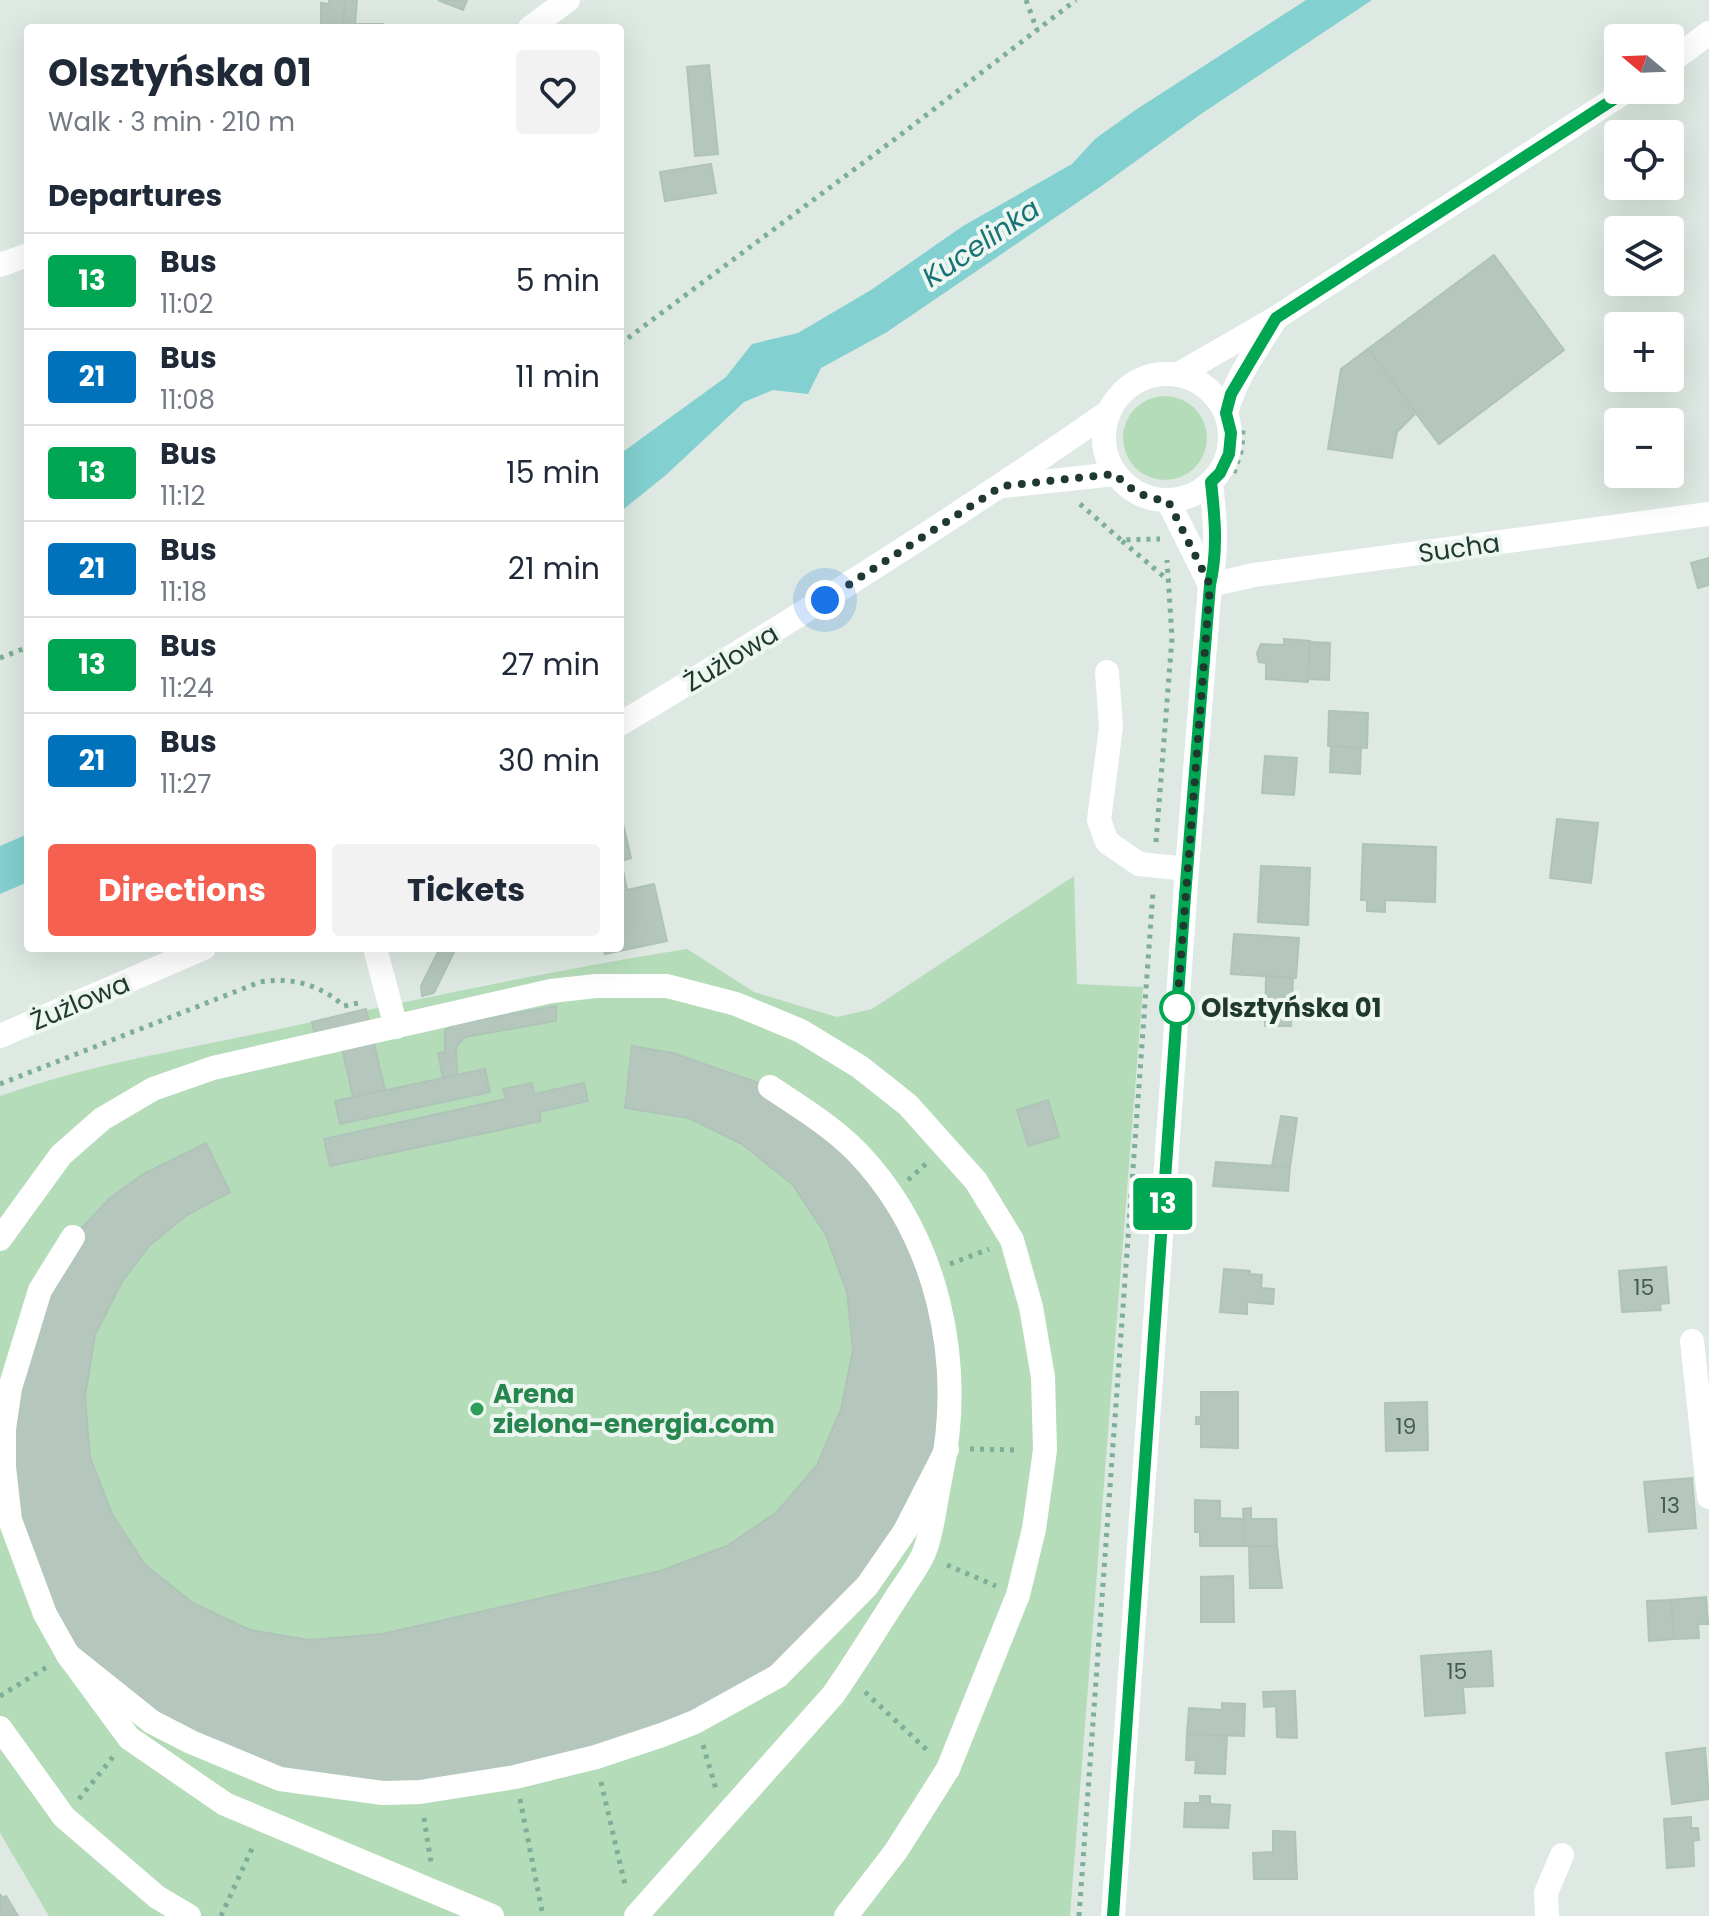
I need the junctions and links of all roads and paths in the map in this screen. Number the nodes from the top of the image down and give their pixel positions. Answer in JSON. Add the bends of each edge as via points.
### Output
{"nodes":[{"id":1,"x":568,"y":0,"type":"edge"},
{"id":2,"x":1026,"y":0,"type":"edge"},
{"id":3,"x":1076,"y":0,"type":"edge"},
{"id":4,"x":535,"y":24,"type":"edge"},
{"id":5,"x":1037,"y":30,"type":"junction"},
{"id":6,"x":1709,"y":33,"type":"edge"},
{"id":7,"x":1684,"y":52,"type":"edge"},
{"id":8,"x":1623,"y":104,"type":"edge"},
{"id":9,"x":24,"y":256,"type":"edge"},
{"id":10,"x":0,"y":265,"type":"edge"},
{"id":11,"x":1276,"y":318,"type":"junction"},
{"id":12,"x":624,"y":341,"type":"edge"},
{"id":13,"x":1179,"y":374,"type":"junction"},
{"id":14,"x":1108,"y":412,"type":"junction"},
{"id":15,"x":1235,"y":420,"type":"junction"},
{"id":16,"x":1115,"y":474,"type":"junction"},
{"id":17,"x":1221,"y":482,"type":"junction"},
{"id":18,"x":1002,"y":486,"type":"junction"},
{"id":19,"x":1168,"y":501,"type":"junction"},
{"id":20,"x":1079,"y":502,"type":"dead end"},
{"id":21,"x":1709,"y":514,"type":"edge"},
{"id":22,"x":1121,"y":540,"type":"junction"},
{"id":23,"x":1166,"y":544,"type":"dead end"},
{"id":24,"x":1167,"y":556,"type":"dead end"},
{"id":25,"x":1169,"y":581,"type":"junction"},
{"id":26,"x":1210,"y":585,"type":"junction"},
{"id":27,"x":24,"y":649,"type":"edge"},
{"id":28,"x":0,"y":658,"type":"edge"},
{"id":29,"x":1107,"y":672,"type":"dead end"},
{"id":30,"x":624,"y":722,"type":"edge"},
{"id":31,"x":1154,"y":867,"type":"junction"},
{"id":32,"x":1187,"y":869,"type":"junction"},
{"id":33,"x":195,"y":952,"type":"edge"},
{"id":34,"x":376,"y":952,"type":"edge"},
{"id":35,"x":389,"y":995,"type":"junction"},
{"id":36,"x":396,"y":1027,"type":"junction"},
{"id":37,"x":0,"y":1036,"type":"edge"},
{"id":38,"x":0,"y":1084,"type":"edge"},
{"id":39,"x":770,"y":1087,"type":"dead end"},
{"id":40,"x":946,"y":1146,"type":"junction"},
{"id":41,"x":892,"y":1194,"type":"junction"},
{"id":42,"x":73,"y":1237,"type":"dead end"},
{"id":43,"x":0,"y":1239,"type":"edge"},
{"id":44,"x":1012,"y":1240,"type":"junction"},
{"id":45,"x":930,"y":1272,"type":"junction"},
{"id":46,"x":1692,"y":1341,"type":"dead end"},
{"id":47,"x":947,"y":1449,"type":"junction"},
{"id":48,"x":1045,"y":1450,"type":"junction"},
{"id":49,"x":1709,"y":1497,"type":"edge"},
{"id":50,"x":923,"y":1555,"type":"junction"},
{"id":51,"x":1018,"y":1595,"type":"junction"},
{"id":52,"x":68,"y":1655,"type":"junction"},
{"id":53,"x":847,"y":1675,"type":"junction"},
{"id":54,"x":0,"y":1696,"type":"edge"},
{"id":55,"x":695,"y":1722,"type":"junction"},
{"id":56,"x":0,"y":1728,"type":"edge"},
{"id":57,"x":129,"y":1738,"type":"junction"},
{"id":58,"x":596,"y":1757,"type":"junction"},
{"id":59,"x":948,"y":1769,"type":"junction"},
{"id":60,"x":515,"y":1777,"type":"junction"},
{"id":61,"x":420,"y":1792,"type":"junction"},
{"id":62,"x":725,"y":1815,"type":"junction"},
{"id":63,"x":64,"y":1817,"type":"junction"},
{"id":64,"x":264,"y":1822,"type":"junction"},
{"id":65,"x":1562,"y":1855,"type":"dead end"},
{"id":66,"x":435,"y":1892,"type":"junction"},
{"id":67,"x":632,"y":1909,"type":"edge"},
{"id":68,"x":189,"y":1916,"type":"edge"},
{"id":69,"x":221,"y":1916,"type":"edge"},
{"id":70,"x":492,"y":1916,"type":"edge"},
{"id":71,"x":543,"y":1916,"type":"edge"},
{"id":72,"x":846,"y":1916,"type":"edge"},
{"id":73,"x":1079,"y":1916,"type":"edge"},
{"id":74,"x":1113,"y":1916,"type":"edge"},
{"id":75,"x":1547,"y":1916,"type":"edge"}],
"edges":[{"from":1,"to":4,"type":"street"},
{"from":2,"to":5,"type":"path"},
{"from":3,"to":5,"type":"path"},
{"from":5,"to":12,"type":"path"},
{"from":6,"to":7,"type":"street"},
{"from":8,"to":11,"type":"street"},
{"from":9,"to":10,"type":"street"},
{"from":11,"to":13,"type":"street"},
{"from":11,"to":15,"type":"street","via":[[1231,394]]},
{"from":13,"to":14,"type":"street","via":[[1137,381]]},
{"from":13,"to":15,"type":"street","via":[[1207,388]]},
{"from":14,"to":16,"type":"street","via":[[1105,454]]},
{"from":14,"to":18,"type":"street","name":"Żużlowa"},
{"from":15,"to":17,"type":"street"},
{"from":15,"to":17,"type":"path","via":[[1242,449]]},
{"from":16,"to":18,"type":"street","name":"Żużlowa"},
{"from":16,"to":19,"type":"street","via":[[1147,499]]},
{"from":17,"to":19,"type":"street"},
{"from":17,"to":26,"type":"street"},
{"from":18,"to":30,"type":"street","name":"Żużlowa"},
{"from":19,"to":26,"type":"street"},
{"from":20,"to":22,"type":"path"},
{"from":21,"to":26,"type":"street","name":"Sucha"},
{"from":22,"to":23,"type":"path","via":[[1164,539]]},
{"from":22,"to":25,"type":"path"},
{"from":24,"to":25,"type":"path"},
{"from":25,"to":31,"type":"path","via":[[1172,638]]},
{"from":26,"to":32,"type":"street"},
{"from":27,"to":28,"type":"path"},
{"from":29,"to":31,"type":"street","via":[[1111,727],[1099,820],[1107,842],[1139,864]]},
{"from":31,"to":32,"type":"street"},
{"from":31,"to":73,"type":"path"},
{"from":32,"to":74,"type":"street"},
{"from":33,"to":37,"type":"street","name":"Żużlowa"},
{"from":34,"to":35,"type":"street"},
{"from":35,"to":36,"type":"street"},
{"from":35,"to":38,"type":"path","via":[[344,1006],[298,981],[260,982]]},
{"from":36,"to":40,"type":"street","via":[[551,991],[667,986],[736,1004],[801,1031],[908,1105]]},
{"from":36,"to":43,"type":"street","via":[[213,1068],[153,1089],[102,1119],[61,1155]]},
{"from":39,"to":41,"type":"street","via":[[857,1151]]},
{"from":40,"to":41,"type":"path"},
{"from":40,"to":44,"type":"street","via":[[976,1181]]},
{"from":41,"to":45,"type":"street","via":[[915,1232]]},
{"from":42,"to":52,"type":"street","via":[[40,1290],[10,1388],[4,1429],[10,1520],[45,1614]]},
{"from":44,"to":45,"type":"path"},
{"from":44,"to":48,"type":"street","via":[[1043,1377]]},
{"from":45,"to":47,"type":"street","via":[[949,1372]]},
{"from":46,"to":49,"type":"street"},
{"from":47,"to":48,"type":"path"},
{"from":47,"to":50,"type":"street"},
{"from":47,"to":55,"type":"street","via":[[905,1531],[867,1586],[778,1676]]},
{"from":48,"to":51,"type":"street"},
{"from":50,"to":51,"type":"path"},
{"from":50,"to":53,"type":"street"},
{"from":51,"to":59,"type":"street"},
{"from":52,"to":54,"type":"path"},
{"from":52,"to":57,"type":"street"},
{"from":52,"to":61,"type":"street","via":[[152,1722],[231,1760],[280,1779],[327,1787]]},
{"from":53,"to":59,"type":"path"},
{"from":53,"to":62,"type":"street"},
{"from":55,"to":58,"type":"street"},
{"from":55,"to":62,"type":"path"},
{"from":56,"to":63,"type":"street"},
{"from":57,"to":63,"type":"path"},
{"from":57,"to":64,"type":"street","via":[[225,1804]]},
{"from":58,"to":60,"type":"street"},
{"from":58,"to":67,"type":"path"},
{"from":59,"to":72,"type":"street","via":[[896,1851]]},
{"from":60,"to":61,"type":"street"},
{"from":60,"to":71,"type":"path"},
{"from":61,"to":66,"type":"path"},
{"from":62,"to":67,"type":"street"},
{"from":63,"to":68,"type":"street","via":[[157,1897]]},
{"from":64,"to":66,"type":"street"},
{"from":64,"to":69,"type":"path"},
{"from":65,"to":75,"type":"street","via":[[1546,1893]]},
{"from":66,"to":70,"type":"street"}]}
